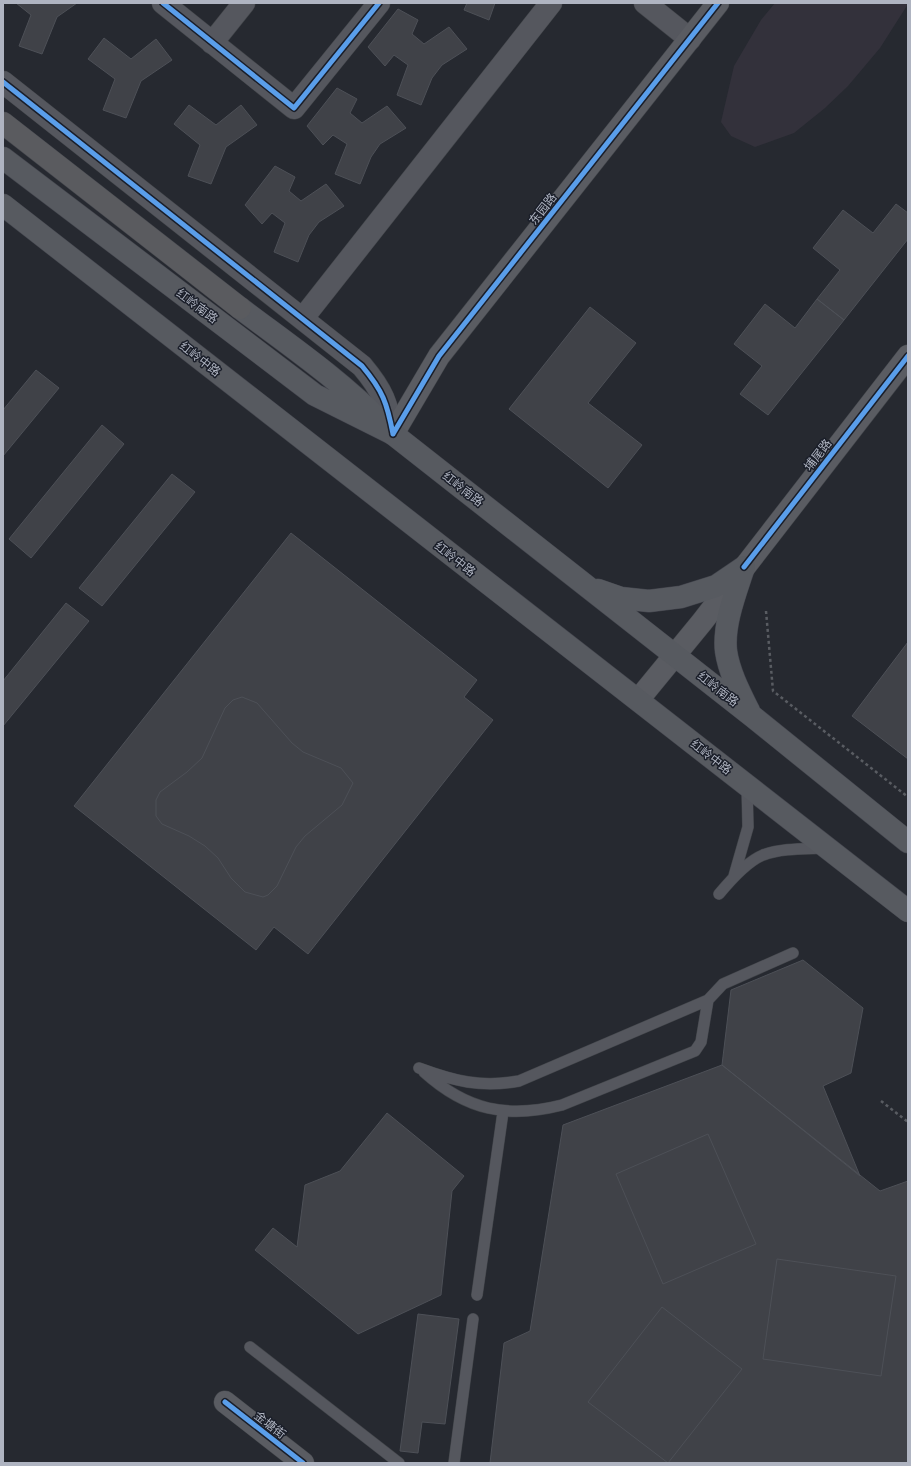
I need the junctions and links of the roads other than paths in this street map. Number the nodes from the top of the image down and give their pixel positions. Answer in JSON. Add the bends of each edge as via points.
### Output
{"nodes":[{"id":1,"x":163,"y":3,"type":"edge"},
{"id":2,"x":244,"y":3,"type":"edge"},
{"id":3,"x":379,"y":3,"type":"edge"},
{"id":4,"x":551,"y":3,"type":"edge"},
{"id":5,"x":645,"y":3,"type":"edge"},
{"id":6,"x":718,"y":3,"type":"edge"},
{"id":7,"x":690,"y":39,"type":"junction"},
{"id":8,"x":212,"y":43,"type":"junction"},
{"id":9,"x":3,"y":82,"type":"edge"},
{"id":10,"x":3,"y":123,"type":"edge"},
{"id":11,"x":3,"y":158,"type":"edge"},
{"id":12,"x":3,"y":206,"type":"edge"},
{"id":13,"x":240,"y":308,"type":"joint"},
{"id":14,"x":303,"y":318,"type":"junction"},
{"id":15,"x":908,"y":356,"type":"edge"},
{"id":16,"x":393,"y":434,"type":"junction"},
{"id":17,"x":744,"y":567,"type":"junction"},
{"id":18,"x":588,"y":587,"type":"junction"},
{"id":19,"x":675,"y":655,"type":"junction"},
{"id":20,"x":638,"y":700,"type":"junction"},
{"id":21,"x":752,"y":716,"type":"junction"},
{"id":22,"x":747,"y":786,"type":"junction"},
{"id":23,"x":908,"y":842,"type":"edge"},
{"id":24,"x":828,"y":848,"type":"junction"},
{"id":25,"x":734,"y":876,"type":"junction"},
{"id":26,"x":719,"y":894,"type":"dead end"},
{"id":27,"x":908,"y":911,"type":"edge"},
{"id":28,"x":793,"y":953,"type":"dead end"},
{"id":29,"x":708,"y":1000,"type":"junction"},
{"id":30,"x":503,"y":1112,"type":"junction"},
{"id":31,"x":477,"y":1295,"type":"dead end"},
{"id":32,"x":474,"y":1319,"type":"dead end"},
{"id":33,"x":250,"y":1347,"type":"dead end"},
{"id":34,"x":225,"y":1402,"type":"dead end"},
{"id":35,"x":303,"y":1463,"type":"edge"},
{"id":36,"x":400,"y":1463,"type":"edge"},
{"id":37,"x":454,"y":1463,"type":"edge"}],
"edges":[{"from":1,"to":8,"type":"street"},
{"from":2,"to":8,"type":"street"},
{"from":3,"to":8,"type":"street","via":[[294,108]]},
{"from":4,"to":14,"type":"street"},
{"from":5,"to":7,"type":"street"},
{"from":6,"to":7,"type":"street","name":"东园路"},
{"from":7,"to":16,"type":"street","name":"东园路","via":[[439,356]]},
{"from":9,"to":14,"type":"street"},
{"from":10,"to":13,"type":"highway"},
{"from":11,"to":16,"type":"main road","name":"红岭南路","via":[[315,395]]},
{"from":12,"to":20,"type":"main road","name":"红岭中路"},
{"from":13,"to":16,"type":"main road","via":[[358,398]]},
{"from":14,"to":16,"type":"street","via":[[372,377],[387,404]]},
{"from":15,"to":17,"type":"street","name":"埔尾路"},
{"from":16,"to":18,"type":"main road","name":"红岭南路"},
{"from":17,"to":18,"type":"main road","via":[[716,586],[681,597],[649,601],[621,598]]},
{"from":17,"to":19,"type":"street","name":"埔尾路"},
{"from":17,"to":21,"type":"main road","via":[[730,611],[726,651],[737,687]]},
{"from":18,"to":19,"type":"main road","name":"红岭南路"},
{"from":19,"to":20,"type":"street","name":"埔尾路"},
{"from":19,"to":21,"type":"main road","name":"红岭南路"},
{"from":20,"to":22,"type":"main road","name":"红岭中路"},
{"from":21,"to":23,"type":"main road","name":"红岭南路"},
{"from":22,"to":24,"type":"main road","name":"红岭中路"},
{"from":22,"to":25,"type":"lane","via":[[748,827]]},
{"from":24,"to":25,"type":"lane","via":[[793,849],[762,855]]},
{"from":24,"to":27,"type":"main road","name":"红岭中路"},
{"from":25,"to":26,"type":"lane"},
{"from":28,"to":29,"type":"lane","via":[[723,984]]},
{"from":29,"to":30,"type":"lane","via":[[701,1042],[695,1051],[562,1105],[523,1112]]},
{"from":29,"to":30,"type":"lane","via":[[519,1081],[499,1085],[478,1084],[459,1081],[418,1067],[438,1085],[459,1098]]},
{"from":30,"to":31,"type":"lane"},
{"from":32,"to":37,"type":"lane"},
{"from":33,"to":36,"type":"lane"},
{"from":34,"to":35,"type":"street","name":"金塘街"}]}
